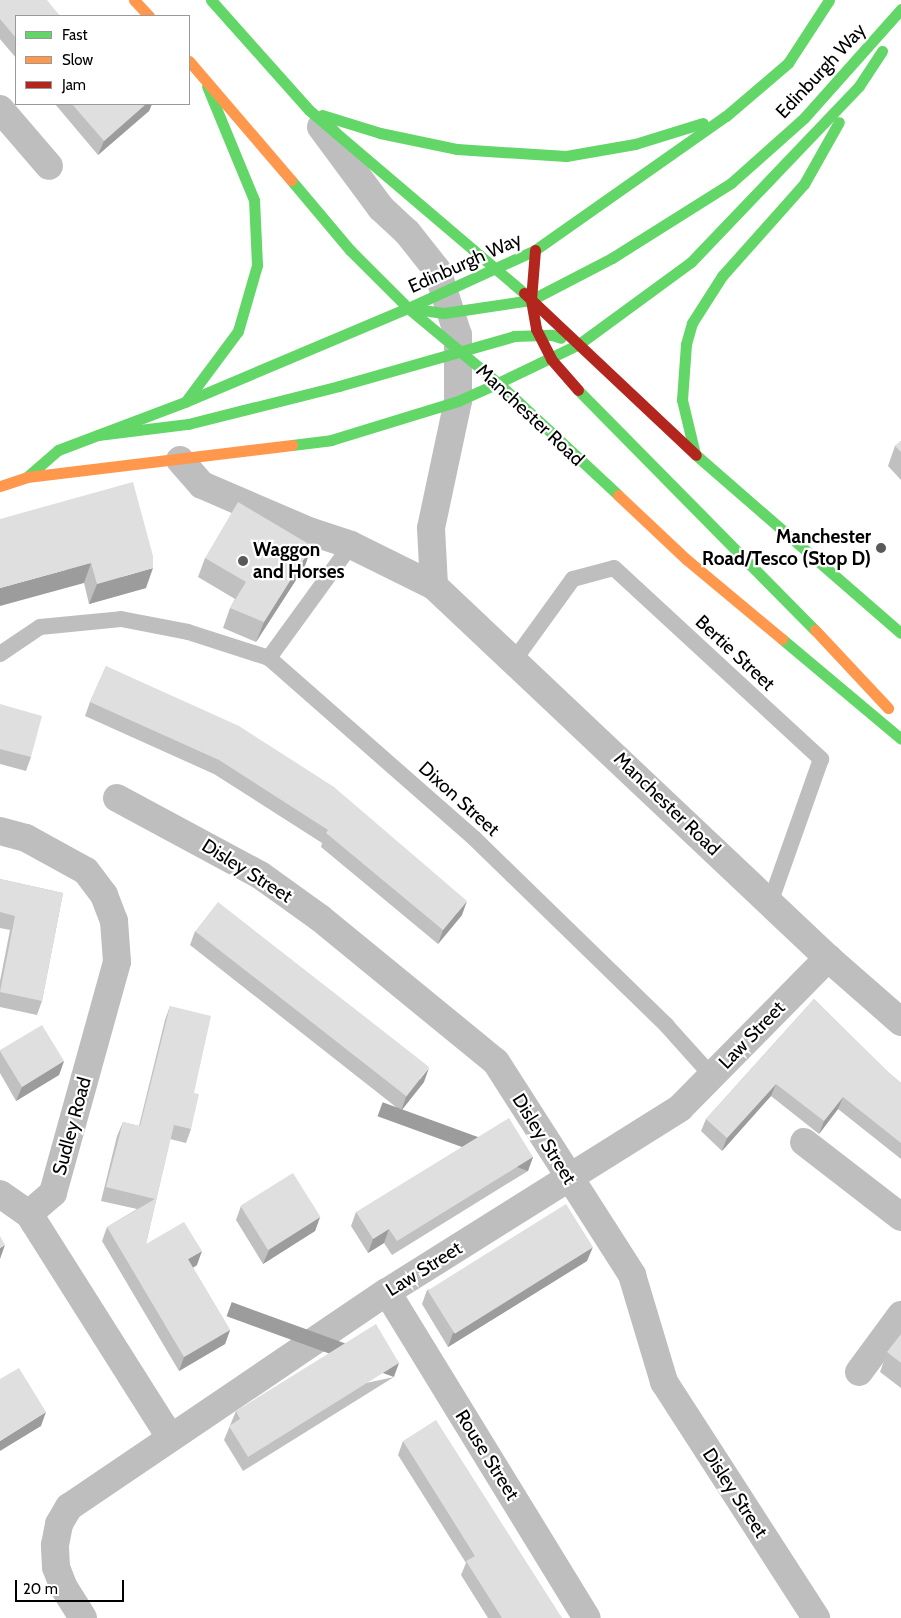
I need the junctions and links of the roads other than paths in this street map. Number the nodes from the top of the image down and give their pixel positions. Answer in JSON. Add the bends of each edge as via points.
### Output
{"nodes":[{"id":1,"x":134,"y":0,"type":"edge"},
{"id":2,"x":212,"y":0,"type":"edge"},
{"id":3,"x":829,"y":0,"type":"edge"},
{"id":4,"x":901,"y":9,"type":"edge"},
{"id":5,"x":148,"y":15,"type":"edge"},
{"id":6,"x":901,"y":17,"type":"edge"},
{"id":7,"x":190,"y":62,"type":"edge"},
{"id":8,"x":204,"y":78,"type":"junction"},
{"id":9,"x":859,"y":86,"type":"junction"},
{"id":10,"x":0,"y":109,"type":"edge"},
{"id":11,"x":309,"y":110,"type":"junction"},
{"id":12,"x":726,"y":116,"type":"junction"},
{"id":13,"x":49,"y":166,"type":"dead end"},
{"id":14,"x":535,"y":250,"type":"junction"},
{"id":15,"x":500,"y":270,"type":"junction"},
{"id":16,"x":531,"y":300,"type":"junction"},
{"id":17,"x":447,"y":302,"type":"junction"},
{"id":18,"x":408,"y":308,"type":"junction"},
{"id":19,"x":540,"y":335,"type":"junction"},
{"id":20,"x":579,"y":344,"type":"junction"},
{"id":21,"x":459,"y":351,"type":"junction"},
{"id":22,"x":551,"y":359,"type":"junction"},
{"id":23,"x":498,"y":383,"type":"junction"},
{"id":24,"x":458,"y":401,"type":"junction"},
{"id":25,"x":185,"y":402,"type":"junction"},
{"id":26,"x":164,"y":410,"type":"junction"},
{"id":27,"x":98,"y":435,"type":"junction"},
{"id":28,"x":174,"y":441,"type":"junction"},
{"id":29,"x":695,"y":454,"type":"junction"},
{"id":30,"x":27,"y":477,"type":"junction"},
{"id":31,"x":0,"y":486,"type":"edge"},
{"id":32,"x":351,"y":545,"type":"junction"},
{"id":33,"x":434,"y":586,"type":"junction"},
{"id":34,"x":901,"y":633,"type":"edge"},
{"id":35,"x":0,"y":654,"type":"edge"},
{"id":36,"x":270,"y":658,"type":"junction"},
{"id":37,"x":514,"y":658,"type":"junction"},
{"id":38,"x":894,"y":715,"type":"dead end"},
{"id":39,"x":901,"y":739,"type":"edge"},
{"id":40,"x":117,"y":798,"type":"dead end"},
{"id":41,"x":0,"y":831,"type":"edge"},
{"id":42,"x":770,"y":903,"type":"junction"},
{"id":43,"x":828,"y":958,"type":"junction"},
{"id":44,"x":901,"y":1022,"type":"edge"},
{"id":45,"x":712,"y":1076,"type":"junction"},
{"id":46,"x":804,"y":1142,"type":"dead end"},
{"id":47,"x":568,"y":1178,"type":"junction"},
{"id":48,"x":0,"y":1194,"type":"edge"},
{"id":49,"x":30,"y":1214,"type":"junction"},
{"id":50,"x":901,"y":1217,"type":"edge"},
{"id":51,"x":387,"y":1292,"type":"junction"},
{"id":52,"x":901,"y":1315,"type":"edge"},
{"id":53,"x":859,"y":1372,"type":"dead end"},
{"id":54,"x":170,"y":1437,"type":"junction"},
{"id":55,"x":83,"y":1618,"type":"edge"},
{"id":56,"x":587,"y":1618,"type":"edge"},
{"id":57,"x":816,"y":1618,"type":"edge"}],
"edges":[{"from":1,"to":5,"type":"main road"},
{"from":2,"to":11,"type":"main road"},
{"from":3,"to":12,"type":"main road","name":"Edinburgh Way","via":[[788,63]]},
{"from":4,"to":16,"type":"main road","name":"Edinburgh Way","via":[[804,118],[731,183],[612,258]]},
{"from":6,"to":9,"type":"main road","name":"Edinburgh Way"},
{"from":7,"to":8,"type":"main road","name":"Manchester Road"},
{"from":8,"to":18,"type":"main road","name":"Manchester Road","via":[[350,250]]},
{"from":8,"to":25,"type":"main road","via":[[254,200],[257,265],[238,330]]},
{"from":9,"to":20,"type":"main road","name":"Edinburgh Way","via":[[691,262]]},
{"from":9,"to":29,"type":"main road","via":[[804,184],[722,276],[692,322],[686,344],[682,400]]},
{"from":10,"to":13,"type":"street"},
{"from":11,"to":12,"type":"main road","via":[[380,133],[457,149],[566,156],[635,144]]},
{"from":11,"to":15,"type":"main road"},
{"from":11,"to":17,"type":"street","via":[[381,208],[407,232],[437,270]]},
{"from":12,"to":14,"type":"main road","name":"Edinburgh Way"},
{"from":14,"to":15,"type":"main road","name":"Edinburgh Way"},
{"from":14,"to":16,"type":"main road"},
{"from":15,"to":16,"type":"main road"},
{"from":15,"to":17,"type":"main road","name":"Edinburgh Way"},
{"from":16,"to":17,"type":"main road","name":"Edinburgh Way"},
{"from":16,"to":19,"type":"main road"},
{"from":16,"to":20,"type":"main road"},
{"from":17,"to":18,"type":"main road","name":"Edinburgh Way"},
{"from":17,"to":18,"type":"main road","name":"Edinburgh Way"},
{"from":17,"to":21,"type":"street"},
{"from":18,"to":21,"type":"main road","name":"Manchester Road"},
{"from":18,"to":25,"type":"main road"},
{"from":19,"to":20,"type":"main road","via":[[552,335]]},
{"from":19,"to":21,"type":"main road","via":[[514,336]]},
{"from":19,"to":22,"type":"main road"},
{"from":20,"to":22,"type":"main road","name":"Edinburgh Way"},
{"from":20,"to":29,"type":"main road"},
{"from":21,"to":23,"type":"main road","name":"Manchester Road"},
{"from":21,"to":24,"type":"street"},
{"from":21,"to":28,"type":"main road","via":[[313,393]]},
{"from":22,"to":23,"type":"main road","name":"Edinburgh Way"},
{"from":22,"to":38,"type":"main road","via":[[598,414],[772,586]]},
{"from":23,"to":24,"type":"main road","name":"Edinburgh Way"},
{"from":23,"to":39,"type":"main road","name":"Manchester Road","via":[[686,559]]},
{"from":24,"to":28,"type":"main road","name":"Edinburgh Way","via":[[331,440]]},
{"from":24,"to":33,"type":"street","via":[[431,528]]},
{"from":25,"to":26,"type":"main road"},
{"from":26,"to":27,"type":"main road"},
{"from":26,"to":28,"type":"main road"},
{"from":27,"to":28,"type":"main road"},
{"from":27,"to":30,"type":"main road","via":[[58,450]]},
{"from":28,"to":30,"type":"main road"},
{"from":28,"to":32,"type":"street","name":"Manchester Road","via":[[202,485],[309,531]]},
{"from":29,"to":34,"type":"main road"},
{"from":30,"to":31,"type":"main road"},
{"from":32,"to":33,"type":"street","name":"Manchester Road"},
{"from":32,"to":36,"type":"lane"},
{"from":33,"to":37,"type":"street","name":"Manchester Road"},
{"from":35,"to":36,"type":"lane","via":[[40,627],[121,618],[188,632]]},
{"from":36,"to":45,"type":"lane","name":"Dixon Street","via":[[475,839],[667,1026]]},
{"from":37,"to":42,"type":"street","name":"Manchester Road"},
{"from":37,"to":42,"type":"lane","name":"Bertie Street","via":[[573,579],[614,568],[821,759]]},
{"from":40,"to":47,"type":"street","name":"Disley Street","via":[[260,875],[320,918],[496,1062]]},
{"from":41,"to":49,"type":"street","name":"Sudley Road","via":[[26,838],[86,871],[104,895],[114,921],[117,962],[54,1194]]},
{"from":42,"to":43,"type":"street","name":"Manchester Road"},
{"from":43,"to":44,"type":"street","name":"Manchester Road"},
{"from":43,"to":45,"type":"street","name":"Law Street"},
{"from":45,"to":47,"type":"street","name":"Law Street","via":[[680,1108]]},
{"from":46,"to":50,"type":"street"},
{"from":47,"to":51,"type":"street","name":"Law Street"},
{"from":47,"to":57,"type":"street","name":"Disley Street","via":[[632,1275],[664,1382]]},
{"from":48,"to":49,"type":"street"},
{"from":49,"to":54,"type":"street"},
{"from":51,"to":54,"type":"street","name":"Law Street"},
{"from":51,"to":56,"type":"street","name":"Rouse Street"},
{"from":52,"to":53,"type":"street"},
{"from":54,"to":55,"type":"street","name":"Law Street","via":[[69,1507],[59,1524],[55,1544],[56,1567],[64,1588]]}]}
